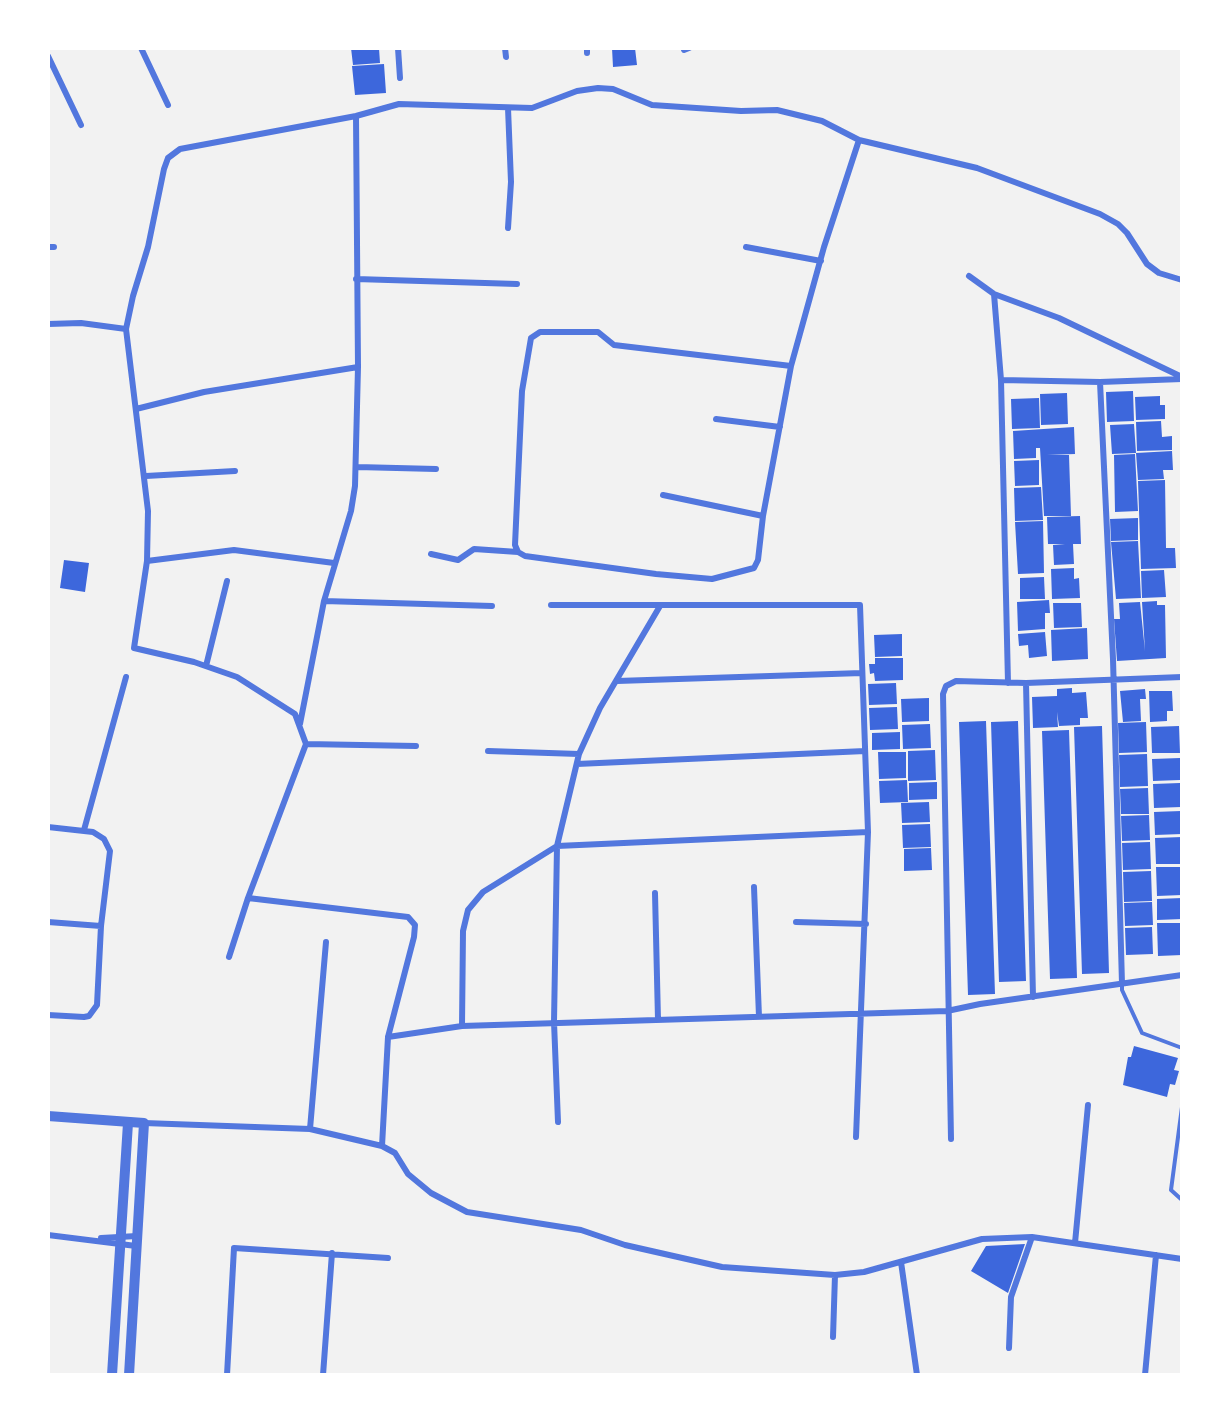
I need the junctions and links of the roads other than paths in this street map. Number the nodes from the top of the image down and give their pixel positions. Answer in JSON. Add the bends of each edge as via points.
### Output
{"nodes":[{"id":1,"x":141,"y":48,"type":"edge"},
{"id":2,"x":398,"y":48,"type":"edge"},
{"id":3,"x":505,"y":48,"type":"edge"},
{"id":4,"x":48,"y":57,"type":"edge"},
{"id":5,"x":506,"y":57,"type":"dead end"},
{"id":6,"x":400,"y":78,"type":"dead end"},
{"id":7,"x":168,"y":105,"type":"dead end"},
{"id":8,"x":508,"y":108,"type":"junction"},
{"id":9,"x":356,"y":116,"type":"junction"},
{"id":10,"x":81,"y":125,"type":"dead end"},
{"id":11,"x":859,"y":140,"type":"junction"},
{"id":12,"x":508,"y":228,"type":"dead end"},
{"id":13,"x":746,"y":247,"type":"dead end"},
{"id":14,"x":820,"y":261,"type":"junction"},
{"id":15,"x":969,"y":276,"type":"dead end"},
{"id":16,"x":356,"y":279,"type":"junction"},
{"id":17,"x":1182,"y":280,"type":"edge"},
{"id":18,"x":517,"y":284,"type":"dead end"},
{"id":19,"x":994,"y":294,"type":"junction"},
{"id":20,"x":48,"y":324,"type":"edge"},
{"id":21,"x":126,"y":329,"type":"junction"},
{"id":22,"x":791,"y":366,"type":"junction"},
{"id":23,"x":358,"y":367,"type":"junction"},
{"id":24,"x":1182,"y":378,"type":"edge"},
{"id":25,"x":1000,"y":380,"type":"junction"},
{"id":26,"x":1100,"y":382,"type":"junction"},
{"id":27,"x":136,"y":409,"type":"junction"},
{"id":28,"x":716,"y":419,"type":"dead end"},
{"id":29,"x":780,"y":427,"type":"junction"},
{"id":30,"x":357,"y":467,"type":"junction"},
{"id":31,"x":436,"y":469,"type":"dead end"},
{"id":32,"x":235,"y":471,"type":"dead end"},
{"id":33,"x":146,"y":476,"type":"junction"},
{"id":34,"x":663,"y":495,"type":"dead end"},
{"id":35,"x":763,"y":516,"type":"junction"},
{"id":36,"x":518,"y":552,"type":"junction"},
{"id":37,"x":431,"y":554,"type":"dead end"},
{"id":38,"x":147,"y":561,"type":"junction"},
{"id":39,"x":334,"y":563,"type":"junction"},
{"id":40,"x":227,"y":581,"type":"dead end"},
{"id":41,"x":324,"y":601,"type":"junction"},
{"id":42,"x":551,"y":605,"type":"dead end"},
{"id":43,"x":492,"y":606,"type":"dead end"},
{"id":44,"x":660,"y":606,"type":"junction"},
{"id":45,"x":206,"y":666,"type":"junction"},
{"id":46,"x":862,"y":673,"type":"junction"},
{"id":47,"x":126,"y":677,"type":"dead end"},
{"id":48,"x":1182,"y":677,"type":"edge"},
{"id":49,"x":1113,"y":679,"type":"junction"},
{"id":50,"x":617,"y":681,"type":"junction"},
{"id":51,"x":1008,"y":683,"type":"junction"},
{"id":52,"x":1026,"y":683,"type":"junction"},
{"id":53,"x":300,"y":724,"type":"junction"},
{"id":54,"x":306,"y":744,"type":"junction"},
{"id":55,"x":416,"y":746,"type":"dead end"},
{"id":56,"x":488,"y":751,"type":"dead end"},
{"id":57,"x":865,"y":751,"type":"junction"},
{"id":58,"x":579,"y":754,"type":"junction"},
{"id":59,"x":577,"y":764,"type":"junction"},
{"id":60,"x":48,"y":827,"type":"edge"},
{"id":61,"x":84,"y":830,"type":"junction"},
{"id":62,"x":868,"y":832,"type":"junction"},
{"id":63,"x":557,"y":846,"type":"junction"},
{"id":64,"x":754,"y":887,"type":"dead end"},
{"id":65,"x":655,"y":893,"type":"dead end"},
{"id":66,"x":248,"y":898,"type":"junction"},
{"id":67,"x":48,"y":922,"type":"edge"},
{"id":68,"x":796,"y":922,"type":"dead end"},
{"id":69,"x":866,"y":924,"type":"junction"},
{"id":70,"x":101,"y":926,"type":"junction"},
{"id":71,"x":326,"y":942,"type":"dead end"},
{"id":72,"x":229,"y":957,"type":"dead end"},
{"id":73,"x":1182,"y":975,"type":"edge"},
{"id":74,"x":1122,"y":984,"type":"junction"},
{"id":75,"x":1033,"y":997,"type":"junction"},
{"id":76,"x":947,"y":1011,"type":"junction"},
{"id":77,"x":48,"y":1015,"type":"edge"},
{"id":78,"x":862,"y":1015,"type":"junction"},
{"id":79,"x":759,"y":1017,"type":"junction"},
{"id":80,"x":658,"y":1020,"type":"junction"},
{"id":81,"x":554,"y":1022,"type":"junction"},
{"id":82,"x":462,"y":1026,"type":"junction"},
{"id":83,"x":388,"y":1037,"type":"junction"},
{"id":84,"x":1182,"y":1048,"type":"edge"},
{"id":85,"x":1088,"y":1105,"type":"dead end"},
{"id":86,"x":1182,"y":1107,"type":"edge"},
{"id":87,"x":48,"y":1116,"type":"edge"},
{"id":88,"x":558,"y":1122,"type":"dead end"},
{"id":89,"x":128,"y":1123,"type":"junction"},
{"id":90,"x":144,"y":1124,"type":"junction"},
{"id":91,"x":310,"y":1129,"type":"junction"},
{"id":92,"x":856,"y":1137,"type":"dead end"},
{"id":93,"x":951,"y":1139,"type":"dead end"},
{"id":94,"x":382,"y":1146,"type":"junction"},
{"id":95,"x":1182,"y":1200,"type":"edge"},
{"id":96,"x":48,"y":1235,"type":"edge"},
{"id":97,"x":1032,"y":1237,"type":"junction"},
{"id":98,"x":120,"y":1240,"type":"junction"},
{"id":99,"x":136,"y":1241,"type":"junction"},
{"id":100,"x":1075,"y":1243,"type":"junction"},
{"id":101,"x":332,"y":1253,"type":"junction"},
{"id":102,"x":1156,"y":1255,"type":"junction"},
{"id":103,"x":388,"y":1258,"type":"dead end"},
{"id":104,"x":1182,"y":1259,"type":"edge"},
{"id":105,"x":901,"y":1262,"type":"junction"},
{"id":106,"x":835,"y":1275,"type":"junction"},
{"id":107,"x":832,"y":1337,"type":"dead end"},
{"id":108,"x":1009,"y":1348,"type":"dead end"},
{"id":109,"x":112,"y":1375,"type":"edge"},
{"id":110,"x":129,"y":1375,"type":"edge"},
{"id":111,"x":227,"y":1375,"type":"edge"},
{"id":112,"x":323,"y":1375,"type":"edge"},
{"id":113,"x":917,"y":1375,"type":"edge"},
{"id":114,"x":1145,"y":1375,"type":"edge"}],
"edges":[{"from":1,"to":7,"type":"street"},
{"from":2,"to":6,"type":"street"},
{"from":3,"to":5,"type":"street"},
{"from":4,"to":10,"type":"street"},
{"from":8,"to":9,"type":"street","via":[[408,103]]},
{"from":8,"to":11,"type":"street","via":[[532,108],[598,87],[652,105],[777,110],[822,121]]},
{"from":8,"to":12,"type":"street"},
{"from":9,"to":16,"type":"street"},
{"from":9,"to":21,"type":"street","via":[[197,145],[180,149],[168,158]]},
{"from":11,"to":14,"type":"street"},
{"from":11,"to":17,"type":"street","via":[[977,168],[1100,214],[1123,228],[1159,273]]},
{"from":13,"to":14,"type":"street"},
{"from":14,"to":22,"type":"street"},
{"from":15,"to":19,"type":"street"},
{"from":16,"to":18,"type":"street"},
{"from":16,"to":23,"type":"street"},
{"from":19,"to":24,"type":"street","via":[[1059,318]]},
{"from":19,"to":25,"type":"street"},
{"from":20,"to":21,"type":"street","via":[[81,322]]},
{"from":21,"to":27,"type":"street"},
{"from":22,"to":29,"type":"street"},
{"from":22,"to":36,"type":"street","via":[[614,345],[598,332],[540,332],[531,338],[522,391],[515,545]]},
{"from":23,"to":27,"type":"street","via":[[204,392]]},
{"from":23,"to":30,"type":"street"},
{"from":24,"to":26,"type":"street"},
{"from":25,"to":26,"type":"street"},
{"from":25,"to":51,"type":"street"},
{"from":26,"to":49,"type":"street"},
{"from":27,"to":33,"type":"street"},
{"from":28,"to":29,"type":"street"},
{"from":29,"to":35,"type":"street"},
{"from":30,"to":31,"type":"street"},
{"from":30,"to":39,"type":"street","via":[[351,511]]},
{"from":32,"to":33,"type":"street"},
{"from":33,"to":38,"type":"street"},
{"from":34,"to":35,"type":"street"},
{"from":35,"to":36,"type":"street","via":[[754,568],[712,579]]},
{"from":36,"to":37,"type":"street","via":[[474,549],[458,560]]},
{"from":38,"to":39,"type":"street","via":[[234,550]]},
{"from":38,"to":45,"type":"street","via":[[134,648]]},
{"from":39,"to":41,"type":"street"},
{"from":40,"to":45,"type":"street"},
{"from":41,"to":43,"type":"street"},
{"from":41,"to":53,"type":"street"},
{"from":42,"to":44,"type":"street"},
{"from":44,"to":46,"type":"street","via":[[860,605]]},
{"from":44,"to":50,"type":"street"},
{"from":45,"to":53,"type":"street","via":[[237,677],[274,699],[295,714]]},
{"from":46,"to":50,"type":"street"},
{"from":46,"to":57,"type":"street"},
{"from":47,"to":61,"type":"street"},
{"from":48,"to":49,"type":"street"},
{"from":49,"to":52,"type":"street"},
{"from":49,"to":74,"type":"street"},
{"from":50,"to":58,"type":"street"},
{"from":51,"to":52,"type":"street"},
{"from":51,"to":76,"type":"street","via":[[956,681],[946,686],[943,693]]},
{"from":52,"to":75,"type":"street"},
{"from":53,"to":54,"type":"street"},
{"from":54,"to":55,"type":"street"},
{"from":54,"to":66,"type":"street"},
{"from":56,"to":58,"type":"street"},
{"from":57,"to":59,"type":"street"},
{"from":57,"to":62,"type":"street"},
{"from":58,"to":59,"type":"street"},
{"from":59,"to":63,"type":"street"},
{"from":60,"to":61,"type":"street"},
{"from":61,"to":70,"type":"street","via":[[104,839],[110,851]]},
{"from":62,"to":63,"type":"street"},
{"from":62,"to":69,"type":"street"},
{"from":63,"to":81,"type":"street"},
{"from":63,"to":82,"type":"street","via":[[483,892],[468,910],[463,931]]},
{"from":64,"to":79,"type":"street"},
{"from":65,"to":80,"type":"street"},
{"from":66,"to":72,"type":"street"},
{"from":66,"to":83,"type":"street","via":[[408,917],[415,925],[414,937]]},
{"from":67,"to":70,"type":"street"},
{"from":68,"to":69,"type":"street"},
{"from":69,"to":78,"type":"street"},
{"from":70,"to":77,"type":"street","via":[[95,1009],[84,1017]]},
{"from":71,"to":91,"type":"street"},
{"from":73,"to":74,"type":"street"},
{"from":74,"to":75,"type":"street"},
{"from":74,"to":84,"type":"lane","via":[[1142,1033]]},
{"from":75,"to":76,"type":"street"},
{"from":76,"to":78,"type":"street"},
{"from":76,"to":93,"type":"street"},
{"from":78,"to":79,"type":"street"},
{"from":78,"to":92,"type":"street"},
{"from":79,"to":80,"type":"street"},
{"from":80,"to":81,"type":"street"},
{"from":81,"to":82,"type":"street"},
{"from":81,"to":88,"type":"street"},
{"from":82,"to":83,"type":"street"},
{"from":83,"to":94,"type":"street"},
{"from":85,"to":100,"type":"street"},
{"from":86,"to":95,"type":"lane","via":[[1171,1190]]},
{"from":87,"to":89,"type":"street"},
{"from":89,"to":90,"type":"street"},
{"from":89,"to":98,"type":"street"},
{"from":90,"to":91,"type":"street"},
{"from":90,"to":99,"type":"street"},
{"from":91,"to":94,"type":"street"},
{"from":94,"to":106,"type":"street","via":[[395,1154],[408,1174],[431,1193],[467,1212],[581,1230],[625,1245],[722,1267]]},
{"from":96,"to":98,"type":"street"},
{"from":97,"to":100,"type":"street"},
{"from":97,"to":105,"type":"street","via":[[982,1239]]},
{"from":97,"to":108,"type":"street","via":[[1011,1297]]},
{"from":98,"to":99,"type":"street"},
{"from":98,"to":109,"type":"street"},
{"from":99,"to":110,"type":"street"},
{"from":100,"to":102,"type":"street"},
{"from":101,"to":103,"type":"street"},
{"from":101,"to":111,"type":"street","via":[[234,1248]]},
{"from":101,"to":112,"type":"street"},
{"from":102,"to":104,"type":"street"},
{"from":102,"to":114,"type":"street"},
{"from":105,"to":106,"type":"street"},
{"from":105,"to":113,"type":"street"},
{"from":106,"to":107,"type":"street"}]}
